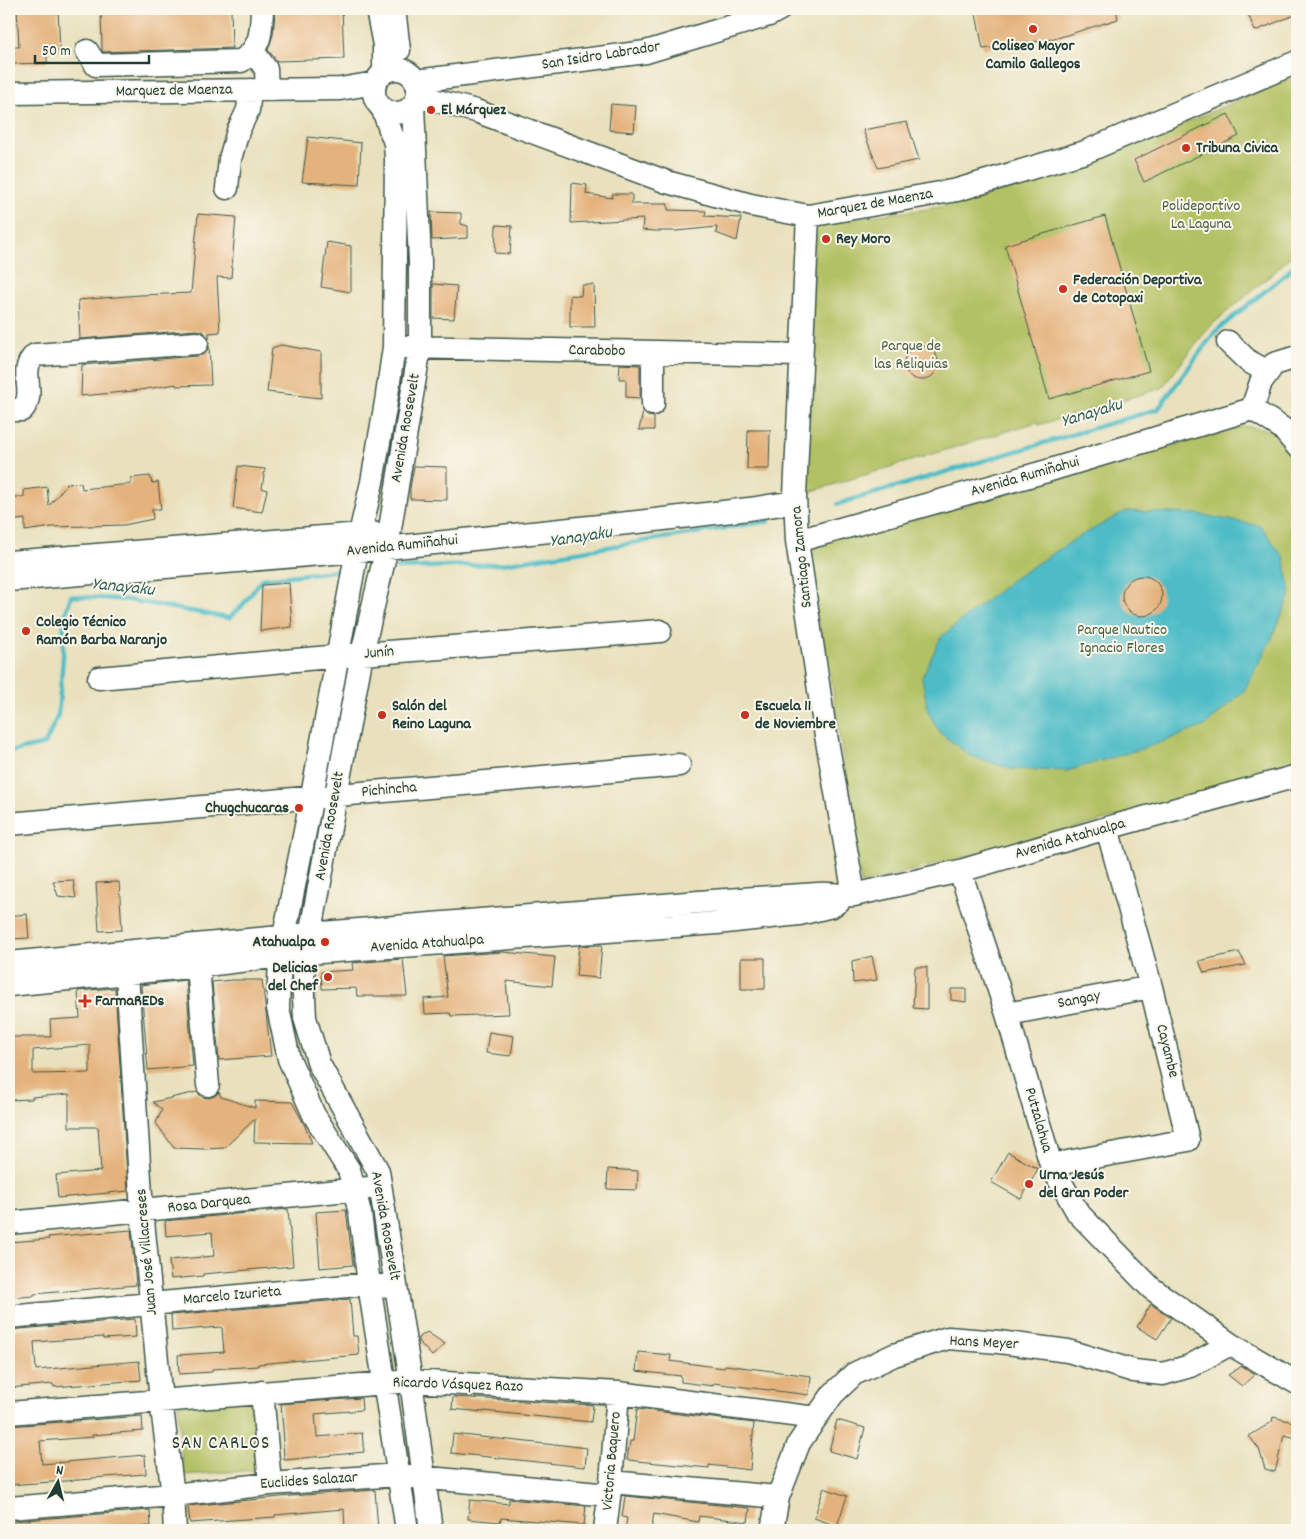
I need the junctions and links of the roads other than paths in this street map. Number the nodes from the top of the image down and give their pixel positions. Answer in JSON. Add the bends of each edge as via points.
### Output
{"nodes":[{"id":1,"x":262,"y":9,"type":"edge"},
{"id":2,"x":377,"y":9,"type":"edge"},
{"id":3,"x":394,"y":9,"type":"edge"},
{"id":4,"x":780,"y":9,"type":"edge"},
{"id":5,"x":86,"y":51,"type":"dead end"},
{"id":6,"x":253,"y":51,"type":"junction"},
{"id":7,"x":1297,"y":62,"type":"edge"},
{"id":8,"x":396,"y":89,"type":"junction"},
{"id":9,"x":258,"y":90,"type":"junction"},
{"id":10,"x":9,"y":93,"type":"edge"},
{"id":11,"x":227,"y":188,"type":"dead end"},
{"id":12,"x":808,"y":216,"type":"junction"},
{"id":13,"x":1228,"y":342,"type":"dead end"},
{"id":14,"x":196,"y":343,"type":"dead end"},
{"id":15,"x":394,"y":347,"type":"junction"},
{"id":16,"x":420,"y":347,"type":"junction"},
{"id":17,"x":653,"y":352,"type":"junction"},
{"id":18,"x":801,"y":354,"type":"junction"},
{"id":19,"x":1297,"y":357,"type":"edge"},
{"id":20,"x":1268,"y":372,"type":"junction"},
{"id":21,"x":653,"y":404,"type":"dead end"},
{"id":22,"x":1252,"y":409,"type":"junction"},
{"id":23,"x":9,"y":410,"type":"edge"},
{"id":24,"x":1297,"y":446,"type":"edge"},
{"id":25,"x":795,"y":501,"type":"junction"},
{"id":26,"x":387,"y":539,"type":"junction"},
{"id":27,"x":797,"y":539,"type":"junction"},
{"id":28,"x":359,"y":543,"type":"junction"},
{"id":29,"x":9,"y":562,"type":"edge"},
{"id":30,"x":96,"y":564,"type":"junction"},
{"id":31,"x":9,"y":580,"type":"edge"},
{"id":32,"x":351,"y":590,"type":"junction"},
{"id":33,"x":376,"y":592,"type":"junction"},
{"id":34,"x":660,"y":632,"type":"dead end"},
{"id":35,"x":362,"y":654,"type":"junction"},
{"id":36,"x":339,"y":657,"type":"junction"},
{"id":37,"x":99,"y":678,"type":"dead end"},
{"id":38,"x":679,"y":765,"type":"dead end"},
{"id":39,"x":1297,"y":776,"type":"edge"},
{"id":40,"x":336,"y":794,"type":"junction"},
{"id":41,"x":312,"y":796,"type":"junction"},
{"id":42,"x":9,"y":824,"type":"edge"},
{"id":43,"x":1107,"y":828,"type":"junction"},
{"id":44,"x":960,"y":871,"type":"junction"},
{"id":45,"x":847,"y":896,"type":"junction"},
{"id":46,"x":309,"y":944,"type":"junction"},
{"id":47,"x":282,"y":946,"type":"junction"},
{"id":48,"x":9,"y":963,"type":"edge"},
{"id":49,"x":198,"y":966,"type":"junction"},
{"id":50,"x":127,"y":974,"type":"junction"},
{"id":51,"x":9,"y":985,"type":"edge"},
{"id":52,"x":1151,"y":987,"type":"junction"},
{"id":53,"x":1007,"y":1014,"type":"junction"},
{"id":54,"x":208,"y":1084,"type":"dead end"},
{"id":55,"x":1051,"y":1165,"type":"junction"},
{"id":56,"x":380,"y":1187,"type":"junction"},
{"id":57,"x":354,"y":1190,"type":"junction"},
{"id":58,"x":142,"y":1210,"type":"junction"},
{"id":59,"x":9,"y":1223,"type":"edge"},
{"id":60,"x":369,"y":1284,"type":"junction"},
{"id":61,"x":396,"y":1289,"type":"junction"},
{"id":62,"x":151,"y":1304,"type":"junction"},
{"id":63,"x":9,"y":1316,"type":"edge"},
{"id":64,"x":1230,"y":1344,"type":"junction"},
{"id":65,"x":411,"y":1381,"type":"junction"},
{"id":66,"x":385,"y":1382,"type":"junction"},
{"id":67,"x":1297,"y":1382,"type":"edge"},
{"id":68,"x":262,"y":1392,"type":"junction"},
{"id":69,"x":618,"y":1393,"type":"junction"},
{"id":70,"x":161,"y":1400,"type":"junction"},
{"id":71,"x":9,"y":1413,"type":"edge"},
{"id":72,"x":816,"y":1418,"type":"junction"},
{"id":73,"x":398,"y":1475,"type":"junction"},
{"id":74,"x":423,"y":1478,"type":"junction"},
{"id":75,"x":270,"y":1484,"type":"junction"},
{"id":76,"x":610,"y":1488,"type":"junction"},
{"id":77,"x":173,"y":1495,"type":"junction"},
{"id":78,"x":778,"y":1497,"type":"junction"},
{"id":79,"x":9,"y":1508,"type":"edge"},
{"id":80,"x":175,"y":1530,"type":"edge"},
{"id":81,"x":407,"y":1530,"type":"edge"},
{"id":82,"x":431,"y":1530,"type":"edge"},
{"id":83,"x":606,"y":1530,"type":"edge"},
{"id":84,"x":772,"y":1530,"type":"edge"}],
"edges":[{"from":1,"to":6,"type":"street","via":[[259,38]]},
{"from":2,"to":8,"type":"street","name":"Avenida Roosevelt"},
{"from":3,"to":8,"type":"street","name":"Avenida Roosevelt","via":[[399,49]]},
{"from":4,"to":8,"type":"street","name":"San Isidro Labrador","via":[[646,52]]},
{"from":5,"to":6,"type":"street","via":[[96,65],[241,61]]},
{"from":6,"to":9,"type":"street","via":[[266,69]]},
{"from":7,"to":12,"type":"street","name":"Marquez de Maenza","via":[[1085,152],[957,190]]},
{"from":8,"to":9,"type":"street","name":"Marquez de Maenza"},
{"from":8,"to":12,"type":"street","name":"Marquez de Maenza","via":[[476,111],[667,182],[751,205]]},
{"from":8,"to":15,"type":"street","name":"Avenida Roosevelt"},
{"from":8,"to":16,"type":"street","name":"Avenida Roosevelt","via":[[420,262]]},
{"from":9,"to":10,"type":"street","name":"Marquez de Maenza"},
{"from":9,"to":11,"type":"street","via":[[238,131],[230,159]]},
{"from":12,"to":18,"type":"street","name":"Santiago Zamora"},
{"from":13,"to":20,"type":"street","via":[[1248,361]]},
{"from":14,"to":23,"type":"street","via":[[35,355],[27,366],[27,404],[22,410]]},
{"from":15,"to":16,"type":"street","name":"Carabobo"},
{"from":15,"to":28,"type":"street","name":"Avenida Roosevelt"},
{"from":16,"to":17,"type":"street","name":"Carabobo","via":[[626,357]]},
{"from":16,"to":26,"type":"street","name":"Avenida Roosevelt"},
{"from":17,"to":18,"type":"street","name":"Carabobo"},
{"from":17,"to":21,"type":"street"},
{"from":18,"to":25,"type":"street","name":"Santiago Zamora"},
{"from":19,"to":20,"type":"street","via":[[1274,364]]},
{"from":20,"to":22,"type":"street"},
{"from":22,"to":24,"type":"street","via":[[1282,428]]},
{"from":22,"to":27,"type":"street","name":"Avenida Rumiñahui","via":[[1047,471]]},
{"from":25,"to":26,"type":"street","name":"Avenida Rumiñahui"},
{"from":25,"to":27,"type":"street","name":"Santiago Zamora"},
{"from":26,"to":28,"type":"street","name":"Avenida Rumiñahui"},
{"from":26,"to":33,"type":"street","name":"Avenida Roosevelt"},
{"from":27,"to":45,"type":"street","name":"Santiago Zamora"},
{"from":28,"to":30,"type":"street","name":"Avenida Rumiñahui"},
{"from":28,"to":32,"type":"street","name":"Avenida Roosevelt"},
{"from":29,"to":30,"type":"street","name":"Avenida Rumiñahui"},
{"from":30,"to":31,"type":"street","name":"Avenida Rumiñahui"},
{"from":32,"to":33,"type":"street"},
{"from":32,"to":36,"type":"street","name":"Avenida Roosevelt"},
{"from":33,"to":35,"type":"street","name":"Avenida Roosevelt"},
{"from":34,"to":35,"type":"street","name":"Junín"},
{"from":35,"to":36,"type":"street","name":"Junín"},
{"from":35,"to":40,"type":"street","name":"Avenida Roosevelt"},
{"from":36,"to":37,"type":"street","name":"Junín"},
{"from":36,"to":41,"type":"street","name":"Avenida Roosevelt"},
{"from":38,"to":40,"type":"street","name":"Pichincha"},
{"from":39,"to":43,"type":"street","name":"Avenida Atahualpa"},
{"from":40,"to":41,"type":"street","name":"Pichincha"},
{"from":40,"to":46,"type":"street","name":"Avenida Roosevelt"},
{"from":41,"to":42,"type":"street","name":"Pichincha"},
{"from":41,"to":47,"type":"street","name":"Avenida Roosevelt"},
{"from":43,"to":44,"type":"street","name":"Avenida Atahualpa"},
{"from":43,"to":52,"type":"street","name":"Cayambe"},
{"from":44,"to":45,"type":"street","name":"Avenida Atahualpa"},
{"from":44,"to":53,"type":"street","name":"Putzalahua"},
{"from":45,"to":46,"type":"street","name":"Avenida Atahualpa","via":[[824,893],[711,901]]},
{"from":46,"to":47,"type":"street","name":"Avenida Atahualpa"},
{"from":46,"to":56,"type":"street","name":"Avenida Roosevelt","via":[[303,974],[305,1018],[318,1064],[378,1171]]},
{"from":47,"to":48,"type":"street","name":"Avenida Atahualpa"},
{"from":47,"to":49,"type":"street","name":"Avenida Atahualpa"},
{"from":47,"to":57,"type":"street","name":"Avenida Roosevelt","via":[[278,1008],[288,1059],[314,1115],[349,1170]]},
{"from":49,"to":50,"type":"street","name":"Avenida Atahualpa"},
{"from":49,"to":54,"type":"street"},
{"from":50,"to":51,"type":"street","name":"Avenida Atahualpa"},
{"from":50,"to":58,"type":"street","name":"Juan José Villacreses"},
{"from":52,"to":53,"type":"street","name":"Sangay"},
{"from":52,"to":55,"type":"street","name":"Cayambe","via":[[1188,1140]]},
{"from":53,"to":55,"type":"street","name":"Putzalahua"},
{"from":55,"to":64,"type":"street","name":"Putzalahua","via":[[1078,1213],[1151,1288]]},
{"from":56,"to":57,"type":"street","name":"Rosa Darquea"},
{"from":56,"to":61,"type":"street","name":"Avenida Roosevelt"},
{"from":57,"to":58,"type":"street","name":"Rosa Darquea"},
{"from":57,"to":60,"type":"street","name":"Avenida Roosevelt"},
{"from":58,"to":59,"type":"street","name":"Rosa Darquea"},
{"from":58,"to":62,"type":"street","name":"Juan José Villacreses"},
{"from":60,"to":61,"type":"street","name":"Marcelo Izurieta"},
{"from":60,"to":62,"type":"street","name":"Marcelo Izurieta"},
{"from":60,"to":66,"type":"street","name":"Avenida Roosevelt"},
{"from":61,"to":65,"type":"street","name":"Avenida Roosevelt"},
{"from":62,"to":63,"type":"street","name":"Marcelo Izurieta"},
{"from":62,"to":70,"type":"street","name":"Juan José Villacreses"},
{"from":64,"to":67,"type":"street","name":"Putzalahua"},
{"from":64,"to":72,"type":"street","name":"Hans Meyer","via":[[1190,1366],[1163,1374],[1134,1371],[1068,1351],[948,1338],[894,1355],[854,1374],[833,1394]]},
{"from":65,"to":66,"type":"street","name":"Ricardo Vásquez Razo"},
{"from":65,"to":69,"type":"street","name":"Ricardo Vásquez Razo"},
{"from":65,"to":74,"type":"street","name":"Avenida Roosevelt"},
{"from":66,"to":68,"type":"street","name":"Ricardo Vásquez Razo"},
{"from":66,"to":73,"type":"street","name":"Avenida Roosevelt"},
{"from":68,"to":70,"type":"street","name":"Ricardo Vásquez Razo"},
{"from":68,"to":75,"type":"street"},
{"from":69,"to":72,"type":"street","name":"Ricardo Vásquez Razo"},
{"from":69,"to":76,"type":"street","name":"Victoria Baquero"},
{"from":70,"to":71,"type":"street","name":"Ricardo Vásquez Razo"},
{"from":70,"to":77,"type":"street","name":"Juan José Villacreses"},
{"from":72,"to":78,"type":"street","name":"Hans Meyer","via":[[800,1443]]},
{"from":73,"to":74,"type":"street","name":"Euclides Salazar"},
{"from":73,"to":75,"type":"street","name":"Euclides Salazar"},
{"from":73,"to":81,"type":"street","name":"Avenida Roosevelt"},
{"from":74,"to":76,"type":"street","name":"Euclides Salazar"},
{"from":74,"to":82,"type":"street","name":"Avenida Roosevelt"},
{"from":75,"to":77,"type":"street","name":"Euclides Salazar"},
{"from":76,"to":78,"type":"street","name":"Euclides Salazar"},
{"from":76,"to":83,"type":"street","name":"Victoria Baquero"},
{"from":77,"to":79,"type":"street","name":"Euclides Salazar"},
{"from":77,"to":80,"type":"street","name":"Juan José Villacreses"},
{"from":78,"to":84,"type":"street","name":"Hans Meyer"}]}
